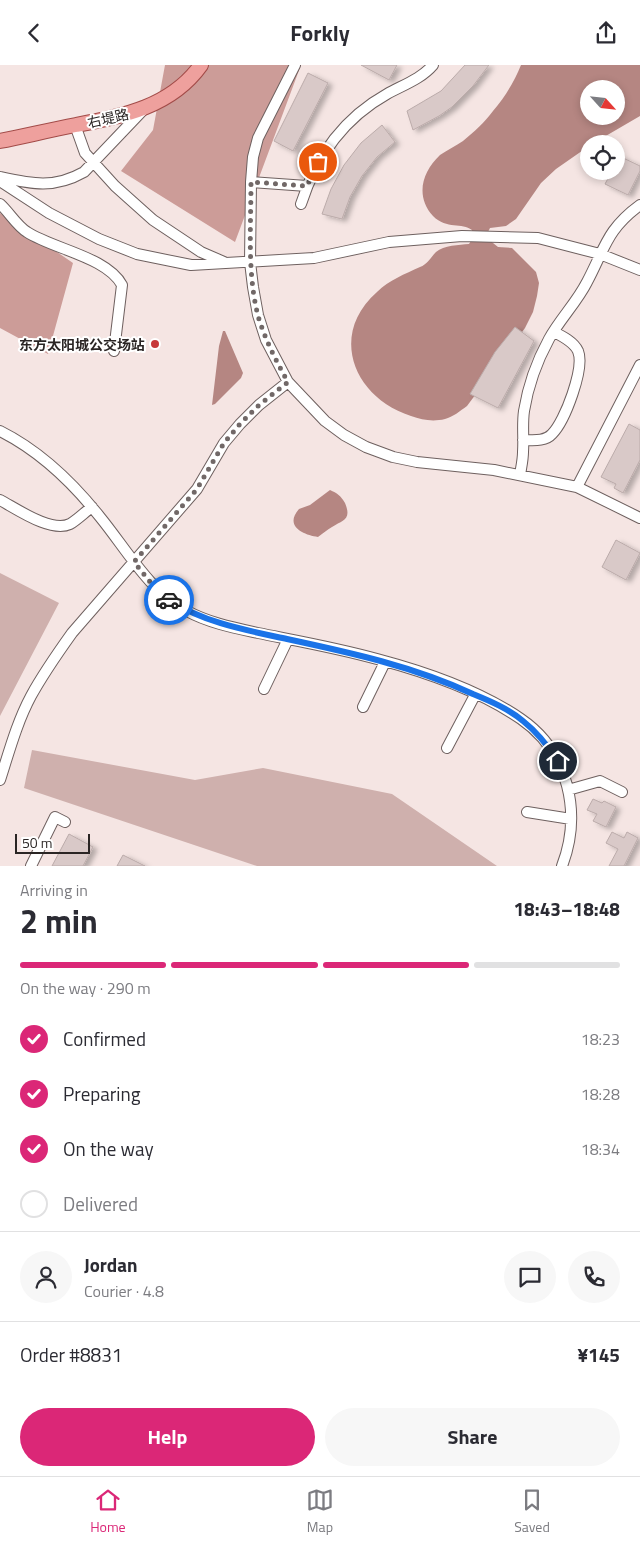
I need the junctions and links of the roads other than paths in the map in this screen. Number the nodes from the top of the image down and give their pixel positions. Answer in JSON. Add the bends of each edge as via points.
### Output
{"nodes":[{"id":1,"x":201,"y":65,"type":"edge"},
{"id":2,"x":294,"y":65,"type":"edge"},
{"id":3,"x":433,"y":65,"type":"edge"},
{"id":4,"x":144,"y":109,"type":"junction"},
{"id":5,"x":75,"y":125,"type":"junction"},
{"id":6,"x":0,"y":141,"type":"edge"},
{"id":7,"x":94,"y":162,"type":"junction"},
{"id":8,"x":0,"y":179,"type":"edge"},
{"id":9,"x":251,"y":182,"type":"junction"},
{"id":10,"x":307,"y":186,"type":"junction"},
{"id":11,"x":0,"y":204,"type":"edge"},
{"id":12,"x":301,"y":204,"type":"dead end"},
{"id":13,"x":640,"y":205,"type":"edge"},
{"id":14,"x":600,"y":254,"type":"junction"},
{"id":15,"x":250,"y":263,"type":"junction"},
{"id":16,"x":229,"y":264,"type":"junction"},
{"id":17,"x":640,"y":270,"type":"edge"},
{"id":18,"x":554,"y":331,"type":"junction"},
{"id":19,"x":114,"y":351,"type":"dead end"},
{"id":20,"x":640,"y":365,"type":"edge"},
{"id":21,"x":288,"y":382,"type":"junction"},
{"id":22,"x":0,"y":431,"type":"edge"},
{"id":23,"x":523,"y":440,"type":"junction"},
{"id":24,"x":520,"y":475,"type":"junction"},
{"id":25,"x":577,"y":487,"type":"junction"},
{"id":26,"x":0,"y":500,"type":"edge"},
{"id":27,"x":92,"y":507,"type":"junction"},
{"id":28,"x":640,"y":518,"type":"edge"},
{"id":29,"x":134,"y":562,"type":"junction"},
{"id":30,"x":288,"y":639,"type":"junction"},
{"id":31,"x":386,"y":661,"type":"junction"},
{"id":32,"x":264,"y":689,"type":"dead end"},
{"id":33,"x":475,"y":695,"type":"junction"},
{"id":34,"x":363,"y":707,"type":"dead end"},
{"id":35,"x":447,"y":748,"type":"dead end"},
{"id":36,"x":0,"y":780,"type":"edge"},
{"id":37,"x":568,"y":789,"type":"junction"},
{"id":38,"x":622,"y":792,"type":"dead end"},
{"id":39,"x":527,"y":812,"type":"dead end"},
{"id":40,"x":572,"y":819,"type":"junction"},
{"id":41,"x":65,"y":822,"type":"dead end"},
{"id":42,"x":31,"y":866,"type":"edge"},
{"id":43,"x":562,"y":866,"type":"edge"}],
"edges":[{"from":1,"to":4,"type":"main road","name":"右堤路","via":[[193,76],[167,97]]},
{"from":2,"to":9,"type":"street","via":[[258,138]]},
{"from":3,"to":10,"type":"street","via":[[386,94],[346,125],[326,149]]},
{"from":4,"to":5,"type":"main road","name":"右堤路"},
{"from":4,"to":7,"type":"street"},
{"from":5,"to":6,"type":"main road","name":"右堤路"},
{"from":5,"to":7,"type":"street","via":[[85,153]]},
{"from":7,"to":8,"type":"street","via":[[84,173],[54,183]]},
{"from":7,"to":16,"type":"street","via":[[115,187],[153,220],[200,252]]},
{"from":8,"to":16,"type":"street","via":[[49,213],[99,239],[137,253],[191,265]]},
{"from":9,"to":10,"type":"street"},
{"from":9,"to":15,"type":"street"},
{"from":10,"to":12,"type":"street"},
{"from":11,"to":19,"type":"street","via":[[26,232],[91,261],[117,277],[122,285]]},
{"from":13,"to":14,"type":"street","via":[[622,219]]},
{"from":14,"to":15,"type":"street","via":[[538,238],[462,236],[389,242],[314,259]]},
{"from":14,"to":17,"type":"street"},
{"from":14,"to":18,"type":"street","via":[[587,283]]},
{"from":15,"to":16,"type":"street"},
{"from":15,"to":21,"type":"street","via":[[258,315],[266,340]]},
{"from":18,"to":23,"type":"street","via":[[529,388]]},
{"from":18,"to":23,"type":"street","via":[[578,351],[579,364],[572,395],[552,435],[544,439]]},
{"from":20,"to":25,"type":"street"},
{"from":21,"to":24,"type":"street","via":[[325,421],[366,447],[417,462]]},
{"from":21,"to":29,"type":"street","via":[[240,424],[224,443],[197,489]]},
{"from":22,"to":27,"type":"street","via":[[54,467]]},
{"from":23,"to":24,"type":"street"},
{"from":24,"to":25,"type":"street"},
{"from":25,"to":28,"type":"street"},
{"from":26,"to":27,"type":"street","via":[[48,525],[59,527],[69,525]]},
{"from":27,"to":29,"type":"street"},
{"from":29,"to":30,"type":"street","via":[[151,583],[188,612],[236,628]]},
{"from":29,"to":36,"type":"street","via":[[72,633],[49,667],[31,697]]},
{"from":30,"to":31,"type":"street"},
{"from":30,"to":32,"type":"street"},
{"from":31,"to":33,"type":"street"},
{"from":31,"to":34,"type":"street"},
{"from":33,"to":35,"type":"street"},
{"from":33,"to":37,"type":"street","via":[[523,720],[544,741],[558,761]]},
{"from":37,"to":38,"type":"street","via":[[600,781]]},
{"from":37,"to":40,"type":"street"},
{"from":39,"to":40,"type":"street"},
{"from":40,"to":43,"type":"street"},
{"from":41,"to":42,"type":"street","via":[[55,817]]}]}
